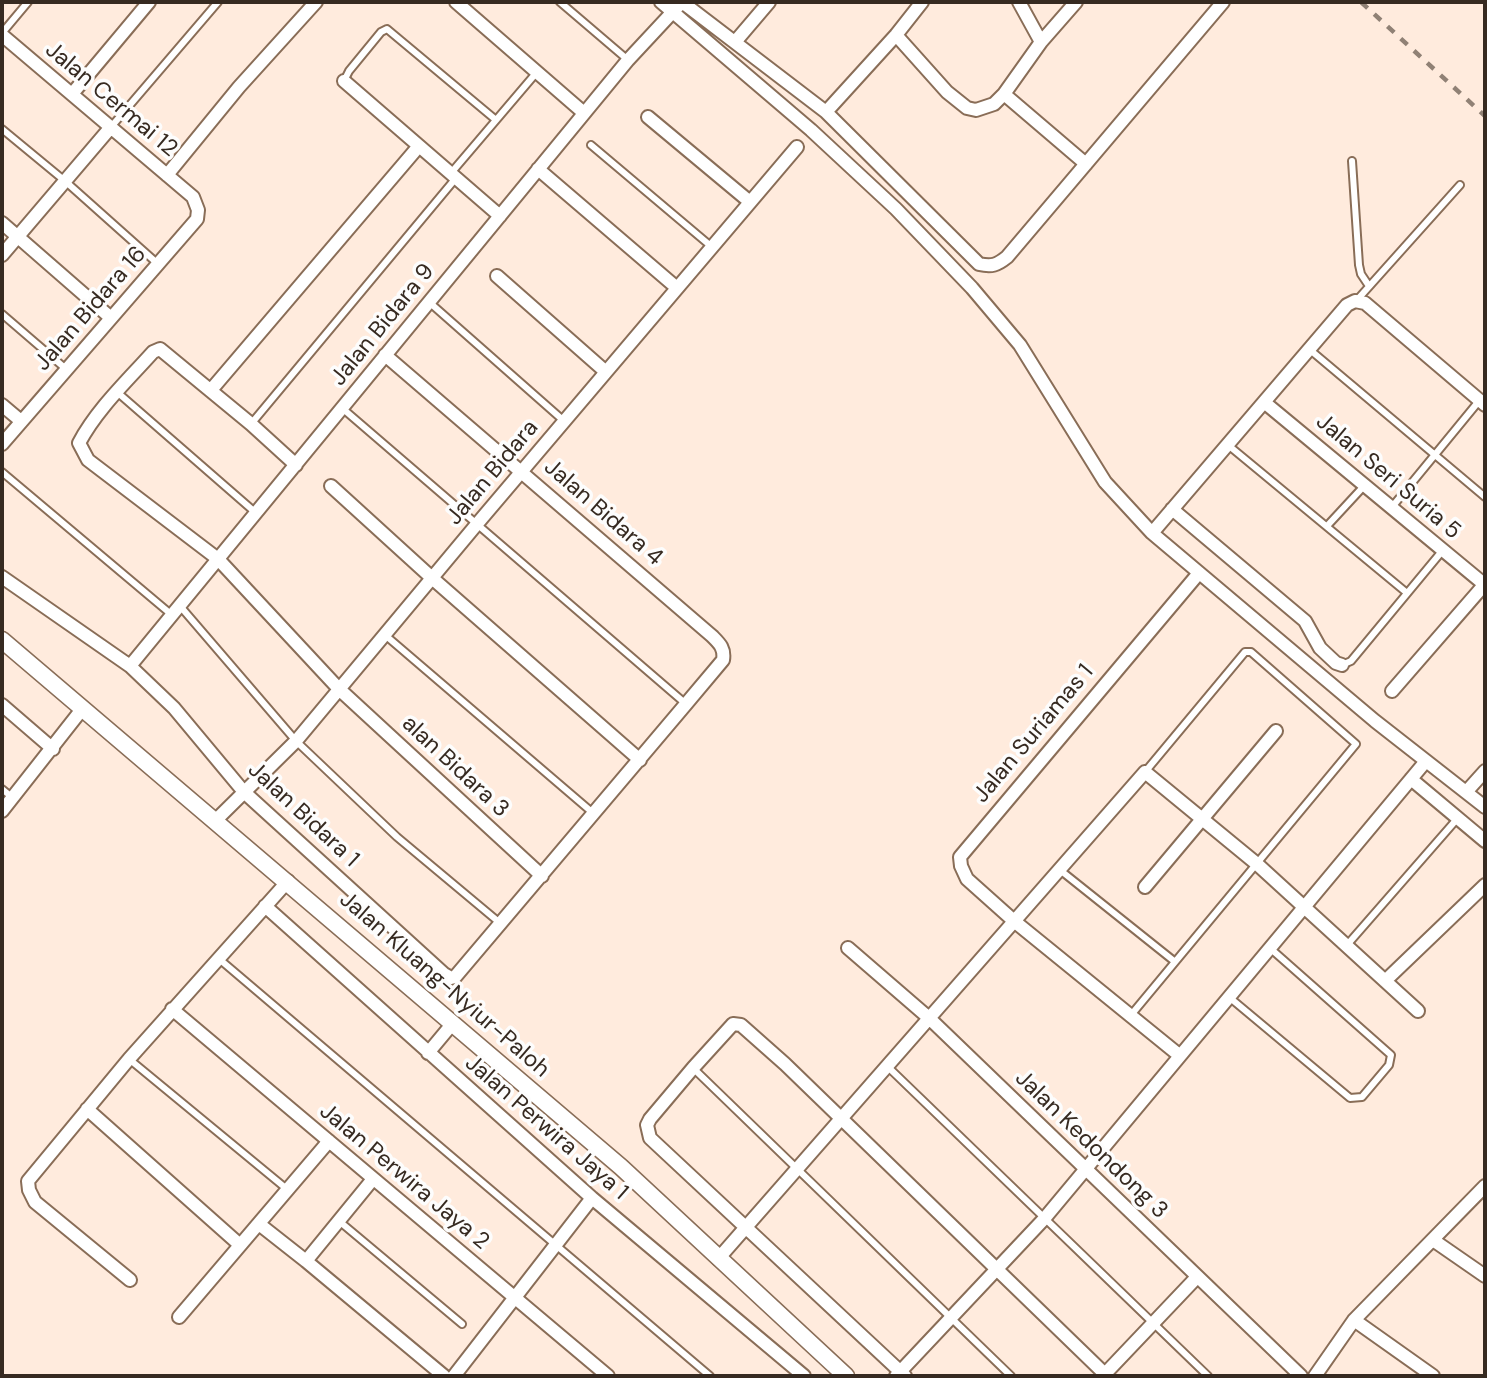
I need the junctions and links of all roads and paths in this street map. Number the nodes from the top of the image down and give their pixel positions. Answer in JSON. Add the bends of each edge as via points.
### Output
{"nodes":[{"id":1,"x":28,"y":2,"type":"edge"},
{"id":2,"x":149,"y":2,"type":"edge"},
{"id":3,"x":218,"y":2,"type":"edge"},
{"id":4,"x":316,"y":2,"type":"edge"},
{"id":5,"x":456,"y":2,"type":"edge"},
{"id":6,"x":561,"y":2,"type":"edge"},
{"id":7,"x":661,"y":2,"type":"edge"},
{"id":8,"x":682,"y":2,"type":"edge"},
{"id":9,"x":769,"y":2,"type":"edge"},
{"id":10,"x":922,"y":2,"type":"edge"},
{"id":11,"x":1019,"y":2,"type":"edge"},
{"id":12,"x":1076,"y":2,"type":"edge"},
{"id":13,"x":1223,"y":2,"type":"edge"},
{"id":14,"x":672,"y":12,"type":"junction"},
{"id":15,"x":896,"y":35,"type":"junction"},
{"id":16,"x":4,"y":40,"type":"edge"},
{"id":17,"x":735,"y":42,"type":"junction"},
{"id":18,"x":1041,"y":42,"type":"junction"},
{"id":19,"x":628,"y":60,"type":"junction"},
{"id":20,"x":537,"y":72,"type":"junction"},
{"id":21,"x":344,"y":80,"type":"joint"},
{"id":22,"x":72,"y":94,"type":"junction"},
{"id":23,"x":1004,"y":94,"type":"junction"},
{"id":24,"x":584,"y":113,"type":"junction"},
{"id":25,"x":825,"y":113,"type":"junction"},
{"id":26,"x":648,"y":117,"type":"dead end"},
{"id":27,"x":496,"y":120,"type":"junction"},
{"id":28,"x":111,"y":127,"type":"junction"},
{"id":29,"x":2,"y":129,"type":"edge"},
{"id":30,"x":591,"y":145,"type":"dead end"},
{"id":31,"x":419,"y":146,"type":"junction"},
{"id":32,"x":797,"y":147,"type":"dead end"},
{"id":33,"x":1352,"y":161,"type":"dead end"},
{"id":34,"x":1086,"y":164,"type":"junction"},
{"id":35,"x":538,"y":169,"type":"junction"},
{"id":36,"x":167,"y":175,"type":"junction"},
{"id":37,"x":453,"y":176,"type":"junction"},
{"id":38,"x":65,"y":181,"type":"junction"},
{"id":39,"x":1460,"y":185,"type":"dead end"},
{"id":40,"x":193,"y":197,"type":"joint"},
{"id":41,"x":750,"y":202,"type":"junction"},
{"id":42,"x":500,"y":216,"type":"junction"},
{"id":43,"x":2,"y":223,"type":"edge"},
{"id":44,"x":18,"y":237,"type":"junction"},
{"id":45,"x":712,"y":247,"type":"junction"},
{"id":46,"x":2,"y":255,"type":"edge"},
{"id":47,"x":158,"y":264,"type":"junction"},
{"id":48,"x":498,"y":275,"type":"dead end"},
{"id":49,"x":1369,"y":286,"type":"junction"},
{"id":50,"x":677,"y":288,"type":"junction"},
{"id":51,"x":1356,"y":301,"type":"junction"},
{"id":52,"x":429,"y":302,"type":"junction"},
{"id":53,"x":2,"y":314,"type":"edge"},
{"id":54,"x":111,"y":318,"type":"junction"},
{"id":55,"x":1309,"y":349,"type":"junction"},
{"id":56,"x":385,"y":355,"type":"junction"},
{"id":57,"x":66,"y":369,"type":"junction"},
{"id":58,"x":606,"y":372,"type":"junction"},
{"id":59,"x":211,"y":390,"type":"junction"},
{"id":60,"x":117,"y":392,"type":"junction"},
{"id":61,"x":1264,"y":402,"type":"junction"},
{"id":62,"x":1482,"y":403,"type":"edge"},
{"id":63,"x":2,"y":405,"type":"edge"},
{"id":64,"x":342,"y":408,"type":"junction"},
{"id":65,"x":21,"y":421,"type":"junction"},
{"id":66,"x":564,"y":421,"type":"junction"},
{"id":67,"x":251,"y":424,"type":"junction"},
{"id":68,"x":2,"y":444,"type":"edge"},
{"id":69,"x":1228,"y":444,"type":"junction"},
{"id":70,"x":1435,"y":455,"type":"junction"},
{"id":71,"x":296,"y":465,"type":"junction"},
{"id":72,"x":522,"y":471,"type":"junction"},
{"id":73,"x":2,"y":472,"type":"edge"},
{"id":74,"x":1365,"y":484,"type":"junction"},
{"id":75,"x":331,"y":486,"type":"dead end"},
{"id":76,"x":1485,"y":497,"type":"edge"},
{"id":77,"x":1392,"y":507,"type":"junction"},
{"id":78,"x":1172,"y":509,"type":"junction"},
{"id":79,"x":256,"y":513,"type":"junction"},
{"id":80,"x":477,"y":524,"type":"junction"},
{"id":81,"x":1327,"y":526,"type":"junction"},
{"id":82,"x":1152,"y":534,"type":"junction"},
{"id":83,"x":1443,"y":550,"type":"junction"},
{"id":84,"x":218,"y":559,"type":"junction"},
{"id":85,"x":1199,"y":573,"type":"junction"},
{"id":86,"x":2,"y":578,"type":"edge"},
{"id":87,"x":432,"y":578,"type":"junction"},
{"id":88,"x":1485,"y":584,"type":"edge"},
{"id":89,"x":1407,"y":593,"type":"junction"},
{"id":90,"x":176,"y":610,"type":"junction"},
{"id":91,"x":385,"y":635,"type":"junction"},
{"id":92,"x":2,"y":639,"type":"edge"},
{"id":93,"x":1342,"y":665,"type":"joint"},
{"id":94,"x":130,"y":666,"type":"junction"},
{"id":95,"x":340,"y":689,"type":"junction"},
{"id":96,"x":1392,"y":691,"type":"dead end"},
{"id":97,"x":686,"y":704,"type":"junction"},
{"id":98,"x":2,"y":705,"type":"edge"},
{"id":99,"x":83,"y":708,"type":"junction"},
{"id":100,"x":1276,"y":731,"type":"dead end"},
{"id":101,"x":296,"y":741,"type":"junction"},
{"id":102,"x":53,"y":749,"type":"junction"},
{"id":103,"x":640,"y":760,"type":"junction"},
{"id":104,"x":1426,"y":761,"type":"junction"},
{"id":105,"x":1485,"y":771,"type":"edge"},
{"id":106,"x":1145,"y":772,"type":"junction"},
{"id":107,"x":1411,"y":779,"type":"junction"},
{"id":108,"x":2,"y":789,"type":"edge"},
{"id":109,"x":244,"y":792,"type":"junction"},
{"id":110,"x":1467,"y":792,"type":"junction"},
{"id":111,"x":13,"y":798,"type":"junction"},
{"id":112,"x":1485,"y":807,"type":"edge"},
{"id":113,"x":2,"y":811,"type":"edge"},
{"id":114,"x":594,"y":814,"type":"junction"},
{"id":115,"x":1458,"y":817,"type":"junction"},
{"id":116,"x":1203,"y":818,"type":"junction"},
{"id":117,"x":216,"y":820,"type":"junction"},
{"id":118,"x":1485,"y":842,"type":"edge"},
{"id":119,"x":1257,"y":864,"type":"junction"},
{"id":120,"x":1060,"y":870,"type":"junction"},
{"id":121,"x":542,"y":876,"type":"junction"},
{"id":122,"x":288,"y":881,"type":"junction"},
{"id":123,"x":1485,"y":885,"type":"edge"},
{"id":124,"x":1145,"y":887,"type":"dead end"},
{"id":125,"x":265,"y":906,"type":"junction"},
{"id":126,"x":1305,"y":908,"type":"junction"},
{"id":127,"x":1014,"y":921,"type":"junction"},
{"id":128,"x":501,"y":924,"type":"junction"},
{"id":129,"x":1346,"y":946,"type":"junction"},
{"id":130,"x":848,"y":948,"type":"dead end"},
{"id":131,"x":1271,"y":949,"type":"junction"},
{"id":132,"x":217,"y":958,"type":"junction"},
{"id":133,"x":1174,"y":961,"type":"junction"},
{"id":134,"x":1385,"y":981,"type":"junction"},
{"id":135,"x":1229,"y":997,"type":"junction"},
{"id":136,"x":172,"y":1009,"type":"junction"},
{"id":137,"x":1418,"y":1011,"type":"dead end"},
{"id":138,"x":1131,"y":1015,"type":"junction"},
{"id":139,"x":929,"y":1018,"type":"junction"},
{"id":140,"x":453,"y":1023,"type":"junction"},
{"id":141,"x":428,"y":1053,"type":"junction"},
{"id":142,"x":1179,"y":1055,"type":"junction"},
{"id":143,"x":129,"y":1059,"type":"junction"},
{"id":144,"x":887,"y":1066,"type":"junction"},
{"id":145,"x":693,"y":1068,"type":"junction"},
{"id":146,"x":88,"y":1109,"type":"junction"},
{"id":147,"x":842,"y":1118,"type":"junction"},
{"id":148,"x":328,"y":1142,"type":"junction"},
{"id":149,"x":798,"y":1168,"type":"junction"},
{"id":150,"x":1085,"y":1168,"type":"junction"},
{"id":151,"x":373,"y":1179,"type":"junction"},
{"id":152,"x":1485,"y":1186,"type":"edge"},
{"id":153,"x":288,"y":1190,"type":"junction"},
{"id":154,"x":592,"y":1198,"type":"junction"},
{"id":155,"x":1044,"y":1219,"type":"junction"},
{"id":156,"x":338,"y":1220,"type":"junction"},
{"id":157,"x":259,"y":1224,"type":"junction"},
{"id":158,"x":746,"y":1227,"type":"junction"},
{"id":159,"x":1433,"y":1240,"type":"junction"},
{"id":160,"x":240,"y":1245,"type":"junction"},
{"id":161,"x":556,"y":1245,"type":"junction"},
{"id":162,"x":718,"y":1259,"type":"junction"},
{"id":163,"x":306,"y":1261,"type":"junction"},
{"id":164,"x":998,"y":1270,"type":"junction"},
{"id":165,"x":1485,"y":1276,"type":"edge"},
{"id":166,"x":1197,"y":1277,"type":"junction"},
{"id":167,"x":131,"y":1280,"type":"dead end"},
{"id":168,"x":516,"y":1297,"type":"junction"},
{"id":169,"x":179,"y":1317,"type":"dead end"},
{"id":170,"x":950,"y":1320,"type":"junction"},
{"id":171,"x":1354,"y":1320,"type":"junction"},
{"id":172,"x":462,"y":1324,"type":"dead end"},
{"id":173,"x":1152,"y":1324,"type":"junction"},
{"id":174,"x":900,"y":1375,"type":"edge"},
{"id":175,"x":1427,"y":1375,"type":"edge"},
{"id":176,"x":444,"y":1376,"type":"edge"},
{"id":177,"x":454,"y":1376,"type":"edge"},
{"id":178,"x":608,"y":1376,"type":"edge"},
{"id":179,"x":710,"y":1376,"type":"edge"},
{"id":180,"x":804,"y":1376,"type":"edge"},
{"id":181,"x":846,"y":1376,"type":"edge"},
{"id":182,"x":1011,"y":1376,"type":"edge"},
{"id":183,"x":1105,"y":1376,"type":"edge"},
{"id":184,"x":1208,"y":1376,"type":"edge"},
{"id":185,"x":1301,"y":1376,"type":"edge"},
{"id":186,"x":1315,"y":1376,"type":"edge"}],
"edges":[{"from":1,"to":16,"type":"lane"},
{"from":2,"to":22,"type":"street"},
{"from":3,"to":28,"type":"lane"},
{"from":4,"to":36,"type":"street"},
{"from":5,"to":20,"type":"street"},
{"from":6,"to":19,"type":"lane"},
{"from":7,"to":14,"type":"street"},
{"from":8,"to":14,"type":"street","name":"Jalan Bidara 9"},
{"from":8,"to":17,"type":"street"},
{"from":9,"to":17,"type":"street"},
{"from":10,"to":15,"type":"street"},
{"from":11,"to":18,"type":"street"},
{"from":12,"to":18,"type":"street"},
{"from":13,"to":34,"type":"street"},
{"from":14,"to":19,"type":"street","name":"Jalan Bidara 9"},
{"from":14,"to":82,"type":"street","via":[[840,156],[972,288],[1020,345],[1105,482]]},
{"from":15,"to":23,"type":"street","via":[[967,108],[986,108]]},
{"from":15,"to":25,"type":"street"},
{"from":16,"to":22,"type":"street","name":"Jalan Cermai 12"},
{"from":17,"to":25,"type":"street"},
{"from":18,"to":23,"type":"street"},
{"from":19,"to":24,"type":"street","name":"Jalan Bidara 9"},
{"from":20,"to":24,"type":"street"},
{"from":20,"to":27,"type":"lane"},
{"from":21,"to":27,"type":"lane","via":[[387,29]]},
{"from":21,"to":31,"type":"street"},
{"from":22,"to":28,"type":"street","name":"Jalan Cermai 12"},
{"from":23,"to":34,"type":"street"},
{"from":24,"to":35,"type":"street","name":"Jalan Bidara 9"},
{"from":25,"to":34,"type":"street","via":[[979,264],[989,267],[1007,257]]},
{"from":26,"to":41,"type":"street"},
{"from":27,"to":37,"type":"lane"},
{"from":28,"to":36,"type":"street","name":"Jalan Cermai 12"},
{"from":28,"to":38,"type":"street"},
{"from":29,"to":38,"type":"lane"},
{"from":30,"to":45,"type":"lane"},
{"from":31,"to":37,"type":"street"},
{"from":31,"to":59,"type":"street"},
{"from":32,"to":41,"type":"street","name":"Jalan Bidara"},
{"from":33,"to":49,"type":"lane","via":[[1359,265]]},
{"from":35,"to":42,"type":"street","name":"Jalan Bidara 9"},
{"from":35,"to":50,"type":"street"},
{"from":36,"to":40,"type":"street","name":"Jalan Cermai 12"},
{"from":37,"to":42,"type":"street"},
{"from":37,"to":67,"type":"lane"},
{"from":38,"to":44,"type":"street"},
{"from":38,"to":47,"type":"lane"},
{"from":39,"to":49,"type":"lane"},
{"from":40,"to":47,"type":"street","name":"Jalan Bidara 16","via":[[197,219]]},
{"from":41,"to":45,"type":"street","name":"Jalan Bidara"},
{"from":42,"to":52,"type":"street","name":"Jalan Bidara 9"},
{"from":43,"to":44,"type":"street"},
{"from":44,"to":46,"type":"street"},
{"from":44,"to":54,"type":"street"},
{"from":45,"to":50,"type":"street","name":"Jalan Bidara"},
{"from":47,"to":54,"type":"street","name":"Jalan Bidara 16"},
{"from":48,"to":58,"type":"street"},
{"from":49,"to":51,"type":"lane"},
{"from":50,"to":58,"type":"street","name":"Jalan Bidara"},
{"from":51,"to":55,"type":"street","via":[[1347,305]]},
{"from":51,"to":62,"type":"street","via":[[1365,303]]},
{"from":52,"to":56,"type":"street","name":"Jalan Bidara 9"},
{"from":52,"to":66,"type":"lane"},
{"from":53,"to":57,"type":"lane"},
{"from":54,"to":57,"type":"street","name":"Jalan Bidara 16"},
{"from":55,"to":61,"type":"street"},
{"from":55,"to":70,"type":"lane"},
{"from":56,"to":64,"type":"street","name":"Jalan Bidara 9"},
{"from":56,"to":72,"type":"street","name":"Jalan Bidara 4"},
{"from":57,"to":65,"type":"street","name":"Jalan Bidara 16"},
{"from":58,"to":66,"type":"street","name":"Jalan Bidara"},
{"from":59,"to":60,"type":"street","via":[[160,349]]},
{"from":59,"to":67,"type":"street"},
{"from":60,"to":79,"type":"lane"},
{"from":60,"to":84,"type":"street","name":"alan Bidara 3","via":[[86,429],[79,443],[81,451]]},
{"from":61,"to":69,"type":"street"},
{"from":61,"to":74,"type":"street","name":"Jalan Seri Suria 5"},
{"from":62,"to":70,"type":"lane"},
{"from":63,"to":65,"type":"street"},
{"from":64,"to":71,"type":"street","name":"Jalan Bidara 9"},
{"from":64,"to":80,"type":"lane"},
{"from":65,"to":68,"type":"street","name":"Jalan Bidara 16"},
{"from":66,"to":72,"type":"street","name":"Jalan Bidara"},
{"from":67,"to":71,"type":"street"},
{"from":69,"to":78,"type":"street"},
{"from":69,"to":81,"type":"lane"},
{"from":70,"to":76,"type":"lane"},
{"from":70,"to":77,"type":"lane"},
{"from":71,"to":79,"type":"street","name":"Jalan Bidara 9"},
{"from":72,"to":80,"type":"street","name":"Jalan Bidara"},
{"from":72,"to":97,"type":"street","name":"Jalan Bidara 4","via":[[721,645],[723,660]]},
{"from":73,"to":90,"type":"lane"},
{"from":74,"to":77,"type":"street","name":"Jalan Seri Suria 5"},
{"from":74,"to":81,"type":"lane"},
{"from":75,"to":87,"type":"street"},
{"from":77,"to":83,"type":"street","name":"Jalan Seri Suria 5"},
{"from":78,"to":82,"type":"street"},
{"from":78,"to":93,"type":"street","via":[[1305,621],[1320,648]]},
{"from":79,"to":84,"type":"street","name":"Jalan Bidara 9"},
{"from":80,"to":87,"type":"street","name":"Jalan Bidara"},
{"from":80,"to":97,"type":"lane"},
{"from":81,"to":89,"type":"lane"},
{"from":82,"to":85,"type":"street"},
{"from":83,"to":88,"type":"street","name":"Jalan Seri Suria 5"},
{"from":83,"to":89,"type":"lane"},
{"from":84,"to":90,"type":"street","name":"Jalan Bidara 9"},
{"from":84,"to":95,"type":"street","name":"alan Bidara 3"},
{"from":85,"to":104,"type":"street"},
{"from":85,"to":127,"type":"street","name":"Jalan Suriamas 1","via":[[960,857],[967,879]]},
{"from":86,"to":94,"type":"street","name":"Jalan Bidara 1"},
{"from":87,"to":91,"type":"street","name":"Jalan Bidara"},
{"from":87,"to":103,"type":"street"},
{"from":88,"to":96,"type":"street"},
{"from":89,"to":93,"type":"lane","via":[[1351,661]]},
{"from":90,"to":94,"type":"street","name":"Jalan Bidara 9"},
{"from":90,"to":101,"type":"lane"},
{"from":91,"to":95,"type":"street","name":"Jalan Bidara"},
{"from":91,"to":114,"type":"lane"},
{"from":92,"to":99,"type":"street","name":"Jalan Kluang-Nyiur-Paloh"},
{"from":94,"to":109,"type":"street","name":"Jalan Bidara 1","via":[[174,708]]},
{"from":95,"to":101,"type":"street","name":"Jalan Bidara"},
{"from":95,"to":121,"type":"street","name":"alan Bidara 3"},
{"from":97,"to":103,"type":"street"},
{"from":98,"to":102,"type":"street"},
{"from":99,"to":102,"type":"street"},
{"from":99,"to":117,"type":"street","name":"Jalan Kluang-Nyiur-Paloh"},
{"from":100,"to":116,"type":"street"},
{"from":101,"to":109,"type":"street","name":"Jalan Bidara"},
{"from":101,"to":128,"type":"lane","via":[[397,837]]},
{"from":102,"to":111,"type":"street"},
{"from":103,"to":114,"type":"street"},
{"from":104,"to":107,"type":"street"},
{"from":104,"to":110,"type":"street"},
{"from":105,"to":110,"type":"street"},
{"from":106,"to":116,"type":"street"},
{"from":106,"to":119,"type":"lane","via":[[1242,654],[1251,652],[1356,744]]},
{"from":106,"to":120,"type":"street"},
{"from":107,"to":115,"type":"street"},
{"from":107,"to":126,"type":"street"},
{"from":108,"to":111,"type":"lane"},
{"from":109,"to":117,"type":"street","name":"Jalan Bidara"},
{"from":109,"to":128,"type":"street","name":"Jalan Bidara 1","via":[[451,978]]},
{"from":110,"to":112,"type":"street"},
{"from":111,"to":113,"type":"street"},
{"from":114,"to":121,"type":"street"},
{"from":115,"to":118,"type":"street"},
{"from":115,"to":129,"type":"lane"},
{"from":116,"to":119,"type":"street"},
{"from":116,"to":124,"type":"street"},
{"from":117,"to":122,"type":"street","name":"Jalan Kluang-Nyiur-Paloh"},
{"from":119,"to":126,"type":"street"},
{"from":119,"to":133,"type":"lane"},
{"from":120,"to":127,"type":"street"},
{"from":120,"to":133,"type":"lane"},
{"from":121,"to":128,"type":"street"},
{"from":122,"to":125,"type":"street"},
{"from":122,"to":140,"type":"street","name":"Jalan Kluang-Nyiur-Paloh"},
{"from":123,"to":134,"type":"street"},
{"from":125,"to":132,"type":"street"},
{"from":125,"to":141,"type":"street","name":"Jalan Perwira Jaya 1"},
{"from":126,"to":129,"type":"street"},
{"from":126,"to":131,"type":"street"},
{"from":127,"to":138,"type":"street"},
{"from":127,"to":139,"type":"street"},
{"from":129,"to":134,"type":"street"},
{"from":130,"to":139,"type":"street","name":"Jalan Kedondong 3"},
{"from":131,"to":135,"type":"street"},
{"from":131,"to":135,"type":"lane","via":[[1391,1055],[1389,1065],[1362,1097],[1350,1098]]},
{"from":132,"to":136,"type":"street"},
{"from":132,"to":161,"type":"lane"},
{"from":133,"to":138,"type":"lane"},
{"from":134,"to":137,"type":"street"},
{"from":135,"to":142,"type":"street"},
{"from":136,"to":143,"type":"street"},
{"from":136,"to":148,"type":"street","name":"Jalan Perwira Jaya 2"},
{"from":138,"to":142,"type":"street"},
{"from":139,"to":144,"type":"street"},
{"from":139,"to":150,"type":"street","name":"Jalan Kedondong 3"},
{"from":140,"to":141,"type":"street"},
{"from":140,"to":162,"type":"street","name":"Jalan Kluang-Nyiur-Paloh","via":[[621,1167]]},
{"from":141,"to":154,"type":"street","name":"Jalan Perwira Jaya 1"},
{"from":142,"to":150,"type":"street"},
{"from":143,"to":146,"type":"street"},
{"from":143,"to":153,"type":"lane"},
{"from":144,"to":147,"type":"street"},
{"from":144,"to":155,"type":"lane"},
{"from":145,"to":147,"type":"street","via":[[738,1024]]},
{"from":145,"to":149,"type":"lane"},
{"from":145,"to":158,"type":"street","via":[[650,1119],[647,1131]]},
{"from":146,"to":160,"type":"street"},
{"from":146,"to":167,"type":"street","via":[[28,1181],[29,1190],[35,1202]]},
{"from":147,"to":149,"type":"street"},
{"from":147,"to":164,"type":"street"},
{"from":148,"to":151,"type":"street","name":"Jalan Perwira Jaya 2"},
{"from":148,"to":153,"type":"street"},
{"from":149,"to":158,"type":"street"},
{"from":149,"to":170,"type":"lane"},
{"from":150,"to":155,"type":"street"},
{"from":150,"to":166,"type":"street","name":"Jalan Kedondong 3"},
{"from":151,"to":156,"type":"street"},
{"from":151,"to":168,"type":"street","name":"Jalan Perwira Jaya 2"},
{"from":152,"to":159,"type":"street"},
{"from":153,"to":157,"type":"street"},
{"from":154,"to":161,"type":"street"},
{"from":154,"to":180,"type":"street","name":"Jalan Perwira Jaya 1"},
{"from":155,"to":164,"type":"street"},
{"from":155,"to":173,"type":"lane"},
{"from":156,"to":163,"type":"street"},
{"from":156,"to":172,"type":"lane"},
{"from":157,"to":160,"type":"street"},
{"from":157,"to":163,"type":"street"},
{"from":158,"to":162,"type":"street"},
{"from":158,"to":174,"type":"street"},
{"from":159,"to":165,"type":"street"},
{"from":159,"to":171,"type":"street"},
{"from":160,"to":169,"type":"street"},
{"from":161,"to":168,"type":"street"},
{"from":161,"to":179,"type":"lane"},
{"from":162,"to":181,"type":"street","name":"Jalan Kluang-Nyiur-Paloh"},
{"from":163,"to":176,"type":"street"},
{"from":164,"to":170,"type":"street"},
{"from":164,"to":183,"type":"street"},
{"from":166,"to":173,"type":"street"},
{"from":166,"to":185,"type":"street","name":"Jalan Kedondong 3"},
{"from":168,"to":177,"type":"street"},
{"from":168,"to":178,"type":"street","name":"Jalan Perwira Jaya 2"},
{"from":170,"to":174,"type":"street"},
{"from":170,"to":182,"type":"lane"},
{"from":171,"to":175,"type":"street"},
{"from":171,"to":186,"type":"street"},
{"from":173,"to":183,"type":"street"},
{"from":173,"to":184,"type":"lane"}]}
